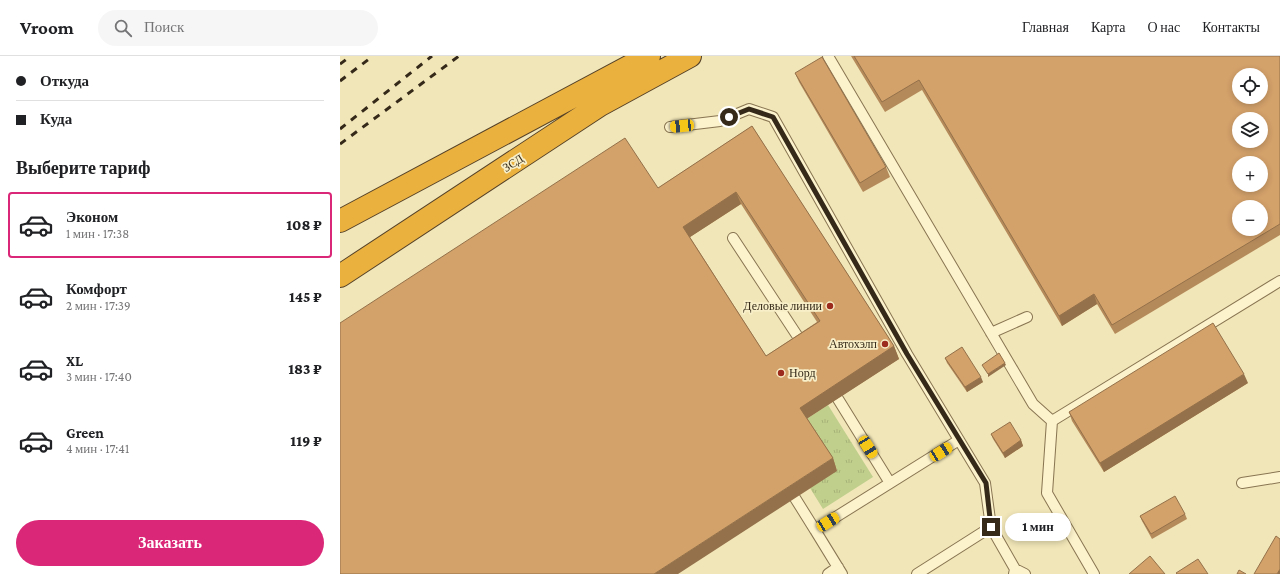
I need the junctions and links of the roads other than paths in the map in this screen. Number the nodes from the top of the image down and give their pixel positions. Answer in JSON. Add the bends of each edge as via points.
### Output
{"nodes":[{"id":1,"x":649,"y":56,"type":"edge"},
{"id":2,"x":690,"y":56,"type":"edge"},
{"id":3,"x":828,"y":56,"type":"edge"},
{"id":4,"x":670,"y":127,"type":"dead end"},
{"id":5,"x":340,"y":221,"type":"edge"},
{"id":6,"x":733,"y":238,"type":"dead end"},
{"id":7,"x":340,"y":276,"type":"edge"},
{"id":8,"x":1280,"y":281,"type":"edge"},
{"id":9,"x":1027,"y":317,"type":"dead end"},
{"id":10,"x":991,"y":333,"type":"junction"},
{"id":11,"x":804,"y":346,"type":"edge"},
{"id":12,"x":838,"y":399,"type":"edge"},
{"id":13,"x":1052,"y":421,"type":"junction"},
{"id":14,"x":959,"y":440,"type":"junction"},
{"id":15,"x":1280,"y":477,"type":"edge"},
{"id":16,"x":890,"y":483,"type":"junction"},
{"id":17,"x":1242,"y":483,"type":"dead end"},
{"id":18,"x":795,"y":498,"type":"edge"},
{"id":19,"x":991,"y":527,"type":"junction"},
{"id":20,"x":815,"y":530,"type":"junction"},
{"id":21,"x":840,"y":571,"type":"edge"},
{"id":22,"x":1015,"y":572,"type":"edge"},
{"id":23,"x":828,"y":574,"type":"edge"},
{"id":24,"x":917,"y":574,"type":"edge"},
{"id":25,"x":1025,"y":574,"type":"edge"},
{"id":26,"x":1094,"y":574,"type":"edge"}],
"edges":[{"from":1,"to":5,"type":"highway"},
{"from":2,"to":7,"type":"highway","name":"ЗСД","via":[[600,105]]},
{"from":3,"to":10,"type":"lane"},
{"from":4,"to":14,"type":"lane","via":[[720,122],[749,109],[773,117],[907,354]]},
{"from":6,"to":11,"type":"lane"},
{"from":8,"to":13,"type":"lane"},
{"from":9,"to":10,"type":"lane"},
{"from":10,"to":13,"type":"lane","via":[[1033,404]]},
{"from":12,"to":16,"type":"lane"},
{"from":13,"to":26,"type":"lane","via":[[1047,493]]},
{"from":14,"to":16,"type":"lane"},
{"from":14,"to":19,"type":"lane","via":[[986,483]]},
{"from":15,"to":17,"type":"lane"},
{"from":16,"to":20,"type":"lane"},
{"from":18,"to":20,"type":"lane"},
{"from":19,"to":22,"type":"lane"},
{"from":19,"to":24,"type":"lane"},
{"from":20,"to":21,"type":"lane"},
{"from":21,"to":23,"type":"lane"},
{"from":22,"to":25,"type":"lane"}]}
